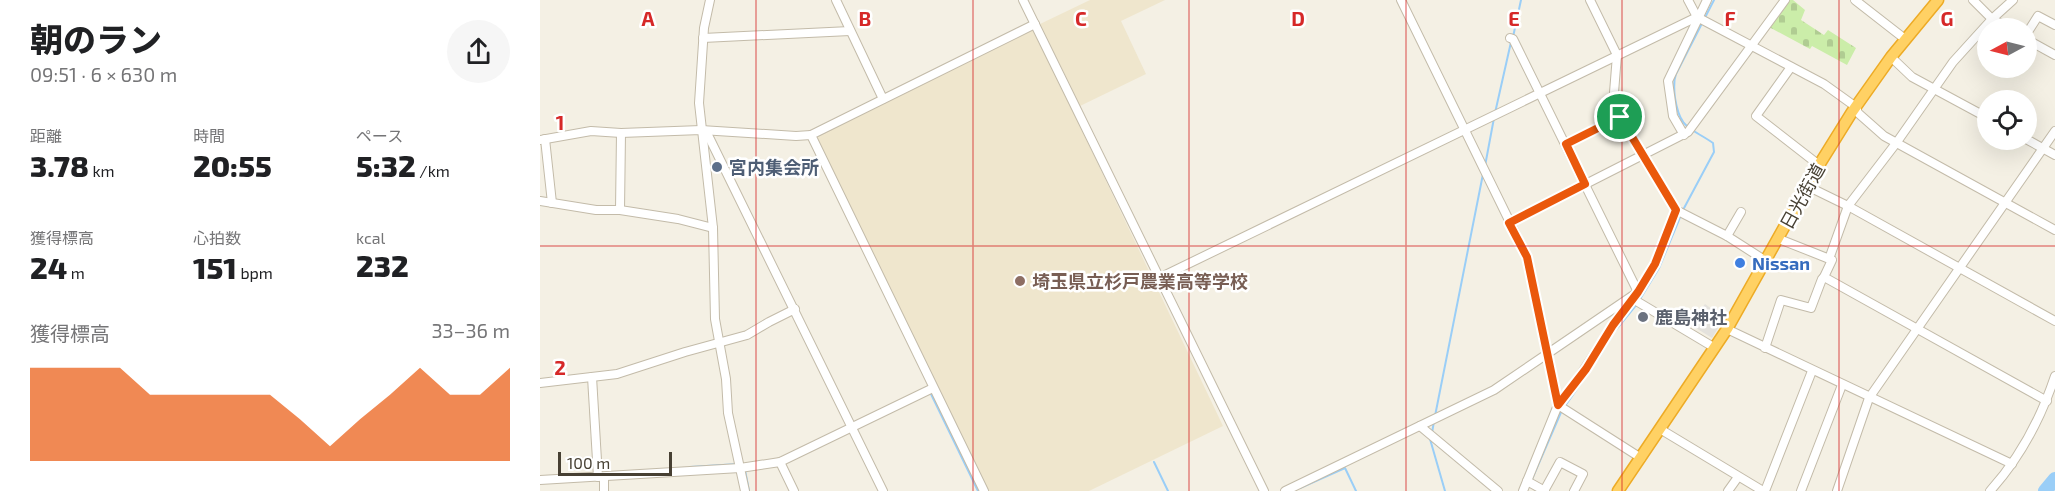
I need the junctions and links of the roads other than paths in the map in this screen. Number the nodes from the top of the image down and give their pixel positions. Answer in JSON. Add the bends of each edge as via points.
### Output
{"nodes":[{"id":1,"x":710,"y":0,"type":"edge"},
{"id":2,"x":836,"y":0,"type":"edge"},
{"id":3,"x":1023,"y":0,"type":"edge"},
{"id":4,"x":1401,"y":0,"type":"edge"},
{"id":5,"x":1590,"y":0,"type":"edge"},
{"id":6,"x":1688,"y":0,"type":"edge"},
{"id":7,"x":1707,"y":0,"type":"edge"},
{"id":8,"x":1774,"y":0,"type":"edge"},
{"id":9,"x":1855,"y":0,"type":"edge"},
{"id":10,"x":1938,"y":0,"type":"edge"},
{"id":11,"x":1973,"y":0,"type":"edge"},
{"id":12,"x":2013,"y":0,"type":"edge"},
{"id":13,"x":1783,"y":3,"type":"edge"},
{"id":14,"x":1991,"y":18,"type":"edge"},
{"id":15,"x":1993,"y":18,"type":"edge"},
{"id":16,"x":2037,"y":18,"type":"edge"},
{"id":17,"x":1701,"y":20,"type":"junction"},
{"id":18,"x":1035,"y":24,"type":"junction"},
{"id":19,"x":2055,"y":24,"type":"edge"},
{"id":20,"x":850,"y":31,"type":"junction"},
{"id":21,"x":1977,"y":35,"type":"edge"},
{"id":22,"x":703,"y":38,"type":"junction"},
{"id":23,"x":1510,"y":38,"type":"dead end"},
{"id":24,"x":1905,"y":39,"type":"junction"},
{"id":25,"x":2037,"y":44,"type":"edge"},
{"id":26,"x":1751,"y":46,"type":"junction"},
{"id":27,"x":1617,"y":55,"type":"junction"},
{"id":28,"x":2055,"y":55,"type":"edge"},
{"id":29,"x":1891,"y":57,"type":"junction"},
{"id":30,"x":1791,"y":67,"type":"junction"},
{"id":31,"x":1934,"y":89,"type":"junction"},
{"id":32,"x":1540,"y":92,"type":"junction"},
{"id":33,"x":883,"y":99,"type":"junction"},
{"id":34,"x":1856,"y":107,"type":"junction"},
{"id":35,"x":1977,"y":112,"type":"edge"},
{"id":36,"x":1620,"y":117,"type":"junction"},
{"id":37,"x":1464,"y":129,"type":"junction"},
{"id":38,"x":704,"y":130,"type":"junction"},
{"id":39,"x":1688,"y":131,"type":"junction"},
{"id":40,"x":2055,"y":131,"type":"edge"},
{"id":41,"x":621,"y":133,"type":"junction"},
{"id":42,"x":811,"y":135,"type":"junction"},
{"id":43,"x":543,"y":140,"type":"edge"},
{"id":44,"x":1897,"y":142,"type":"junction"},
{"id":45,"x":1566,"y":144,"type":"junction"},
{"id":46,"x":2037,"y":145,"type":"edge"},
{"id":47,"x":2043,"y":148,"type":"junction"},
{"id":48,"x":2055,"y":155,"type":"edge"},
{"id":49,"x":1644,"y":156,"type":"junction"},
{"id":50,"x":1819,"y":165,"type":"junction"},
{"id":51,"x":1585,"y":184,"type":"junction"},
{"id":52,"x":1807,"y":186,"type":"junction"},
{"id":53,"x":540,"y":201,"type":"edge"},
{"id":54,"x":552,"y":203,"type":"junction"},
{"id":55,"x":2005,"y":203,"type":"junction"},
{"id":56,"x":1848,"y":206,"type":"junction"},
{"id":57,"x":620,"y":210,"type":"junction"},
{"id":58,"x":1680,"y":212,"type":"junction"},
{"id":59,"x":1741,"y":212,"type":"dead end"},
{"id":60,"x":1509,"y":223,"type":"junction"},
{"id":61,"x":712,"y":228,"type":"junction"},
{"id":62,"x":2055,"y":230,"type":"edge"},
{"id":63,"x":1727,"y":236,"type":"junction"},
{"id":64,"x":1779,"y":239,"type":"junction"},
{"id":65,"x":1829,"y":259,"type":"junction"},
{"id":66,"x":1766,"y":261,"type":"junction"},
{"id":67,"x":1959,"y":268,"type":"junction"},
{"id":68,"x":1824,"y":277,"type":"junction"},
{"id":69,"x":1159,"y":278,"type":"junction"},
{"id":70,"x":1637,"y":299,"type":"junction"},
{"id":71,"x":795,"y":309,"type":"junction"},
{"id":72,"x":2055,"y":321,"type":"edge"},
{"id":73,"x":1727,"y":329,"type":"junction"},
{"id":74,"x":1917,"y":329,"type":"junction"},
{"id":75,"x":719,"y":342,"type":"junction"},
{"id":76,"x":1715,"y":348,"type":"junction"},
{"id":77,"x":1765,"y":348,"type":"junction"},
{"id":78,"x":1547,"y":354,"type":"junction"},
{"id":79,"x":1812,"y":371,"type":"junction"},
{"id":80,"x":2055,"y":376,"type":"edge"},
{"id":81,"x":592,"y":377,"type":"junction"},
{"id":82,"x":540,"y":383,"type":"edge"},
{"id":83,"x":1842,"y":385,"type":"junction"},
{"id":84,"x":933,"y":388,"type":"junction"},
{"id":85,"x":1869,"y":398,"type":"junction"},
{"id":86,"x":2047,"y":401,"type":"junction"},
{"id":87,"x":1562,"y":407,"type":"junction"},
{"id":88,"x":1420,"y":426,"type":"junction"},
{"id":89,"x":852,"y":427,"type":"junction"},
{"id":90,"x":1660,"y":429,"type":"junction"},
{"id":91,"x":1641,"y":458,"type":"junction"},
{"id":92,"x":780,"y":462,"type":"junction"},
{"id":93,"x":2012,"y":464,"type":"junction"},
{"id":94,"x":740,"y":468,"type":"junction"},
{"id":95,"x":601,"y":477,"type":"junction"},
{"id":96,"x":1738,"y":477,"type":"junction"},
{"id":97,"x":540,"y":480,"type":"edge"},
{"id":98,"x":1527,"y":481,"type":"junction"},
{"id":99,"x":1622,"y":490,"type":"edge"},
{"id":100,"x":604,"y":491,"type":"edge"},
{"id":101,"x":745,"y":491,"type":"edge"},
{"id":102,"x":794,"y":491,"type":"edge"},
{"id":103,"x":883,"y":491,"type":"edge"},
{"id":104,"x":984,"y":491,"type":"edge"},
{"id":105,"x":1264,"y":491,"type":"edge"},
{"id":106,"x":1285,"y":491,"type":"edge"},
{"id":107,"x":1498,"y":491,"type":"edge"},
{"id":108,"x":1523,"y":491,"type":"edge"},
{"id":109,"x":1545,"y":491,"type":"edge"},
{"id":110,"x":1574,"y":491,"type":"edge"},
{"id":111,"x":1728,"y":491,"type":"edge"},
{"id":112,"x":1764,"y":491,"type":"edge"},
{"id":113,"x":1801,"y":491,"type":"edge"},
{"id":114,"x":1837,"y":491,"type":"edge"},
{"id":115,"x":1990,"y":491,"type":"edge"}],
"edges":[{"from":1,"to":22,"type":"street"},
{"from":2,"to":20,"type":"street"},
{"from":3,"to":18,"type":"street"},
{"from":4,"to":37,"type":"street"},
{"from":5,"to":27,"type":"street"},
{"from":6,"to":17,"type":"street"},
{"from":7,"to":17,"type":"street"},
{"from":8,"to":13,"type":"street"},
{"from":9,"to":24,"type":"street"},
{"from":10,"to":24,"type":"highway","name":"日光街道"},
{"from":11,"to":14,"type":"street"},
{"from":12,"to":15,"type":"street"},
{"from":13,"to":26,"type":"street"},
{"from":16,"to":19,"type":"street"},
{"from":17,"to":26,"type":"street"},
{"from":17,"to":27,"type":"street"},
{"from":17,"to":39,"type":"street","via":[[1668,81],[1673,116]]},
{"from":18,"to":33,"type":"street"},
{"from":18,"to":69,"type":"street"},
{"from":20,"to":22,"type":"street"},
{"from":20,"to":33,"type":"street"},
{"from":21,"to":31,"type":"street"},
{"from":22,"to":38,"type":"street","via":[[699,103]]},
{"from":23,"to":32,"type":"street"},
{"from":24,"to":29,"type":"highway","name":"日光街道"},
{"from":25,"to":28,"type":"street"},
{"from":26,"to":30,"type":"street"},
{"from":26,"to":39,"type":"street"},
{"from":27,"to":32,"type":"street"},
{"from":27,"to":36,"type":"street","via":[[1613,105]]},
{"from":29,"to":31,"type":"street","via":[[1912,77]]},
{"from":29,"to":34,"type":"highway","name":"日光街道"},
{"from":30,"to":34,"type":"street"},
{"from":30,"to":50,"type":"street","via":[[1756,116]]},
{"from":31,"to":35,"type":"street"},
{"from":31,"to":44,"type":"street"},
{"from":32,"to":37,"type":"street"},
{"from":32,"to":45,"type":"street"},
{"from":33,"to":42,"type":"street"},
{"from":34,"to":44,"type":"street","via":[[1875,128]]},
{"from":34,"to":50,"type":"highway","name":"日光街道"},
{"from":36,"to":45,"type":"street"},
{"from":36,"to":49,"type":"street"},
{"from":37,"to":60,"type":"street"},
{"from":37,"to":69,"type":"street"},
{"from":38,"to":41,"type":"street"},
{"from":38,"to":42,"type":"street"},
{"from":38,"to":61,"type":"street"},
{"from":38,"to":71,"type":"street"},
{"from":39,"to":49,"type":"street"},
{"from":40,"to":47,"type":"street"},
{"from":41,"to":43,"type":"street","via":[[581,132]]},
{"from":41,"to":57,"type":"street"},
{"from":42,"to":84,"type":"street"},
{"from":43,"to":54,"type":"street"},
{"from":44,"to":55,"type":"street"},
{"from":44,"to":56,"type":"street"},
{"from":45,"to":51,"type":"street"},
{"from":46,"to":47,"type":"street"},
{"from":47,"to":48,"type":"street"},
{"from":47,"to":55,"type":"street"},
{"from":49,"to":51,"type":"street"},
{"from":49,"to":58,"type":"street"},
{"from":50,"to":52,"type":"highway","name":"日光街道"},
{"from":51,"to":60,"type":"street"},
{"from":51,"to":70,"type":"street"},
{"from":52,"to":56,"type":"street"},
{"from":52,"to":64,"type":"highway","name":"日光街道"},
{"from":53,"to":54,"type":"street"},
{"from":54,"to":57,"type":"street"},
{"from":55,"to":62,"type":"street"},
{"from":55,"to":67,"type":"street"},
{"from":56,"to":65,"type":"street"},
{"from":56,"to":67,"type":"street"},
{"from":57,"to":61,"type":"street"},
{"from":58,"to":63,"type":"street"},
{"from":58,"to":70,"type":"street"},
{"from":59,"to":63,"type":"street"},
{"from":60,"to":78,"type":"street","via":[[1527,257]]},
{"from":61,"to":75,"type":"street"},
{"from":63,"to":66,"type":"street"},
{"from":64,"to":65,"type":"street"},
{"from":64,"to":66,"type":"highway","name":"日光街道"},
{"from":65,"to":68,"type":"street","via":[[1832,260]]},
{"from":66,"to":73,"type":"highway","name":"日光街道"},
{"from":67,"to":72,"type":"street"},
{"from":67,"to":74,"type":"street"},
{"from":68,"to":74,"type":"street"},
{"from":68,"to":77,"type":"street","via":[[1811,308],[1781,300]]},
{"from":69,"to":105,"type":"street"},
{"from":70,"to":76,"type":"street"},
{"from":70,"to":78,"type":"street"},
{"from":70,"to":87,"type":"street","via":[[1613,325]]},
{"from":71,"to":75,"type":"street","via":[[747,335]]},
{"from":71,"to":89,"type":"street"},
{"from":73,"to":76,"type":"highway","name":"日光街道"},
{"from":73,"to":77,"type":"street"},
{"from":74,"to":85,"type":"street"},
{"from":74,"to":86,"type":"street"},
{"from":75,"to":81,"type":"street","via":[[616,374]]},
{"from":75,"to":94,"type":"street"},
{"from":76,"to":90,"type":"highway","name":"日光街道"},
{"from":77,"to":79,"type":"street"},
{"from":78,"to":87,"type":"street"},
{"from":78,"to":88,"type":"street","via":[[1494,390]]},
{"from":79,"to":83,"type":"street"},
{"from":79,"to":112,"type":"street"},
{"from":80,"to":86,"type":"street"},
{"from":81,"to":82,"type":"street"},
{"from":81,"to":95,"type":"street"},
{"from":83,"to":85,"type":"street"},
{"from":83,"to":113,"type":"street"},
{"from":84,"to":89,"type":"street"},
{"from":84,"to":104,"type":"street"},
{"from":85,"to":93,"type":"street"},
{"from":85,"to":114,"type":"street"},
{"from":86,"to":93,"type":"street"},
{"from":87,"to":91,"type":"street"},
{"from":87,"to":98,"type":"street"},
{"from":88,"to":106,"type":"street"},
{"from":88,"to":107,"type":"street"},
{"from":89,"to":92,"type":"street"},
{"from":89,"to":103,"type":"street"},
{"from":90,"to":91,"type":"highway","name":"日光街道"},
{"from":90,"to":96,"type":"street"},
{"from":91,"to":99,"type":"highway","name":"日光街道"},
{"from":92,"to":94,"type":"street"},
{"from":92,"to":102,"type":"street"},
{"from":93,"to":115,"type":"street"},
{"from":94,"to":95,"type":"street"},
{"from":94,"to":101,"type":"street"},
{"from":95,"to":97,"type":"street"},
{"from":95,"to":100,"type":"street"},
{"from":96,"to":111,"type":"street"},
{"from":96,"to":112,"type":"street"},
{"from":98,"to":108,"type":"street"},
{"from":98,"to":109,"type":"street"},
{"from":109,"to":110,"type":"street","via":[[1560,462],[1583,474]]}]}
